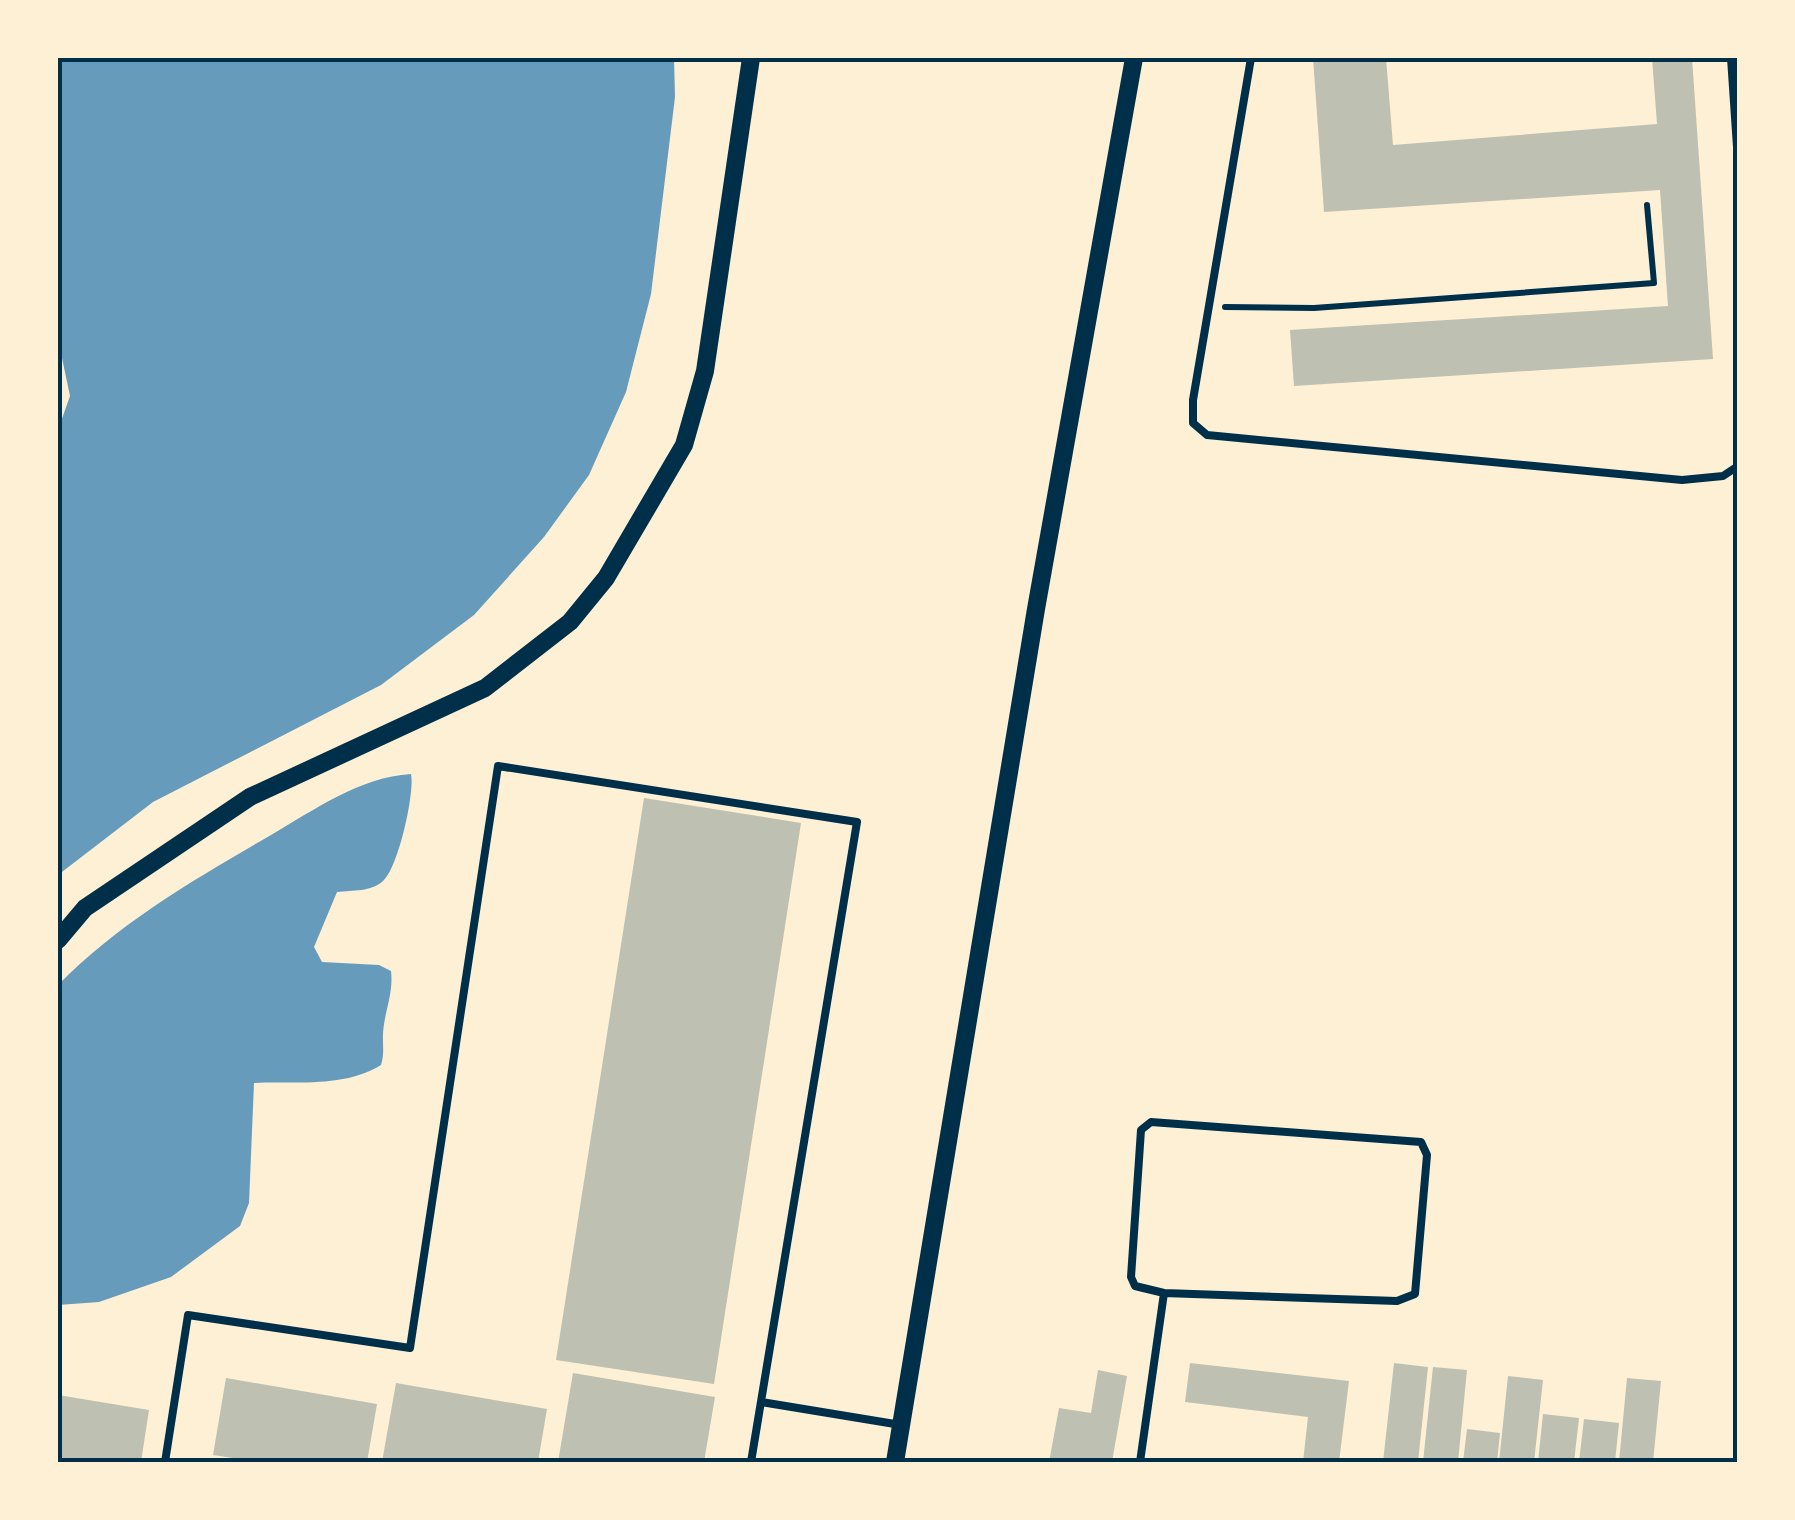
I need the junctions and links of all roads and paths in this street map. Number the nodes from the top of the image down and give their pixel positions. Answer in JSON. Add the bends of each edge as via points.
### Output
{"nodes":[{"id":1,"x":752,"y":58,"type":"edge"},
{"id":2,"x":1134,"y":58,"type":"edge"},
{"id":3,"x":1251,"y":58,"type":"edge"},
{"id":4,"x":1731,"y":58,"type":"edge"},
{"id":5,"x":1738,"y":162,"type":"edge"},
{"id":6,"x":1647,"y":206,"type":"dead end"},
{"id":7,"x":1209,"y":306,"type":"junction"},
{"id":8,"x":1738,"y":466,"type":"edge"},
{"id":9,"x":58,"y":940,"type":"edge"},
{"id":10,"x":1164,"y":1293,"type":"junction"},
{"id":11,"x":761,"y":1402,"type":"junction"},
{"id":12,"x":901,"y":1425,"type":"junction"},
{"id":13,"x":164,"y":1462,"type":"edge"},
{"id":14,"x":751,"y":1462,"type":"edge"},
{"id":15,"x":895,"y":1462,"type":"edge"},
{"id":16,"x":1140,"y":1462,"type":"edge"}],
"edges":[{"from":1,"to":9,"type":"street","via":[[704,371],[684,445],[606,578],[570,622],[485,688],[250,797],[85,908]]},
{"from":2,"to":12,"type":"street"},
{"from":3,"to":7,"type":"lane"},
{"from":4,"to":5,"type":"lane"},
{"from":6,"to":7,"type":"path","via":[[1654,283],[1314,308]]},
{"from":7,"to":8,"type":"lane","via":[[1193,400],[1193,423],[1207,435],[1682,480],[1723,476]]},
{"from":10,"to":10,"type":"lane","via":[[1410,1298],[1418,1285],[1424,1147],[1416,1139],[1145,1124],[1131,1277],[1140,1289]]},
{"from":10,"to":16,"type":"lane"},
{"from":11,"to":12,"type":"lane"},
{"from":11,"to":13,"type":"lane","via":[[858,822],[498,766],[410,1348],[188,1315]]},
{"from":11,"to":14,"type":"lane"},
{"from":12,"to":15,"type":"street"}]}
